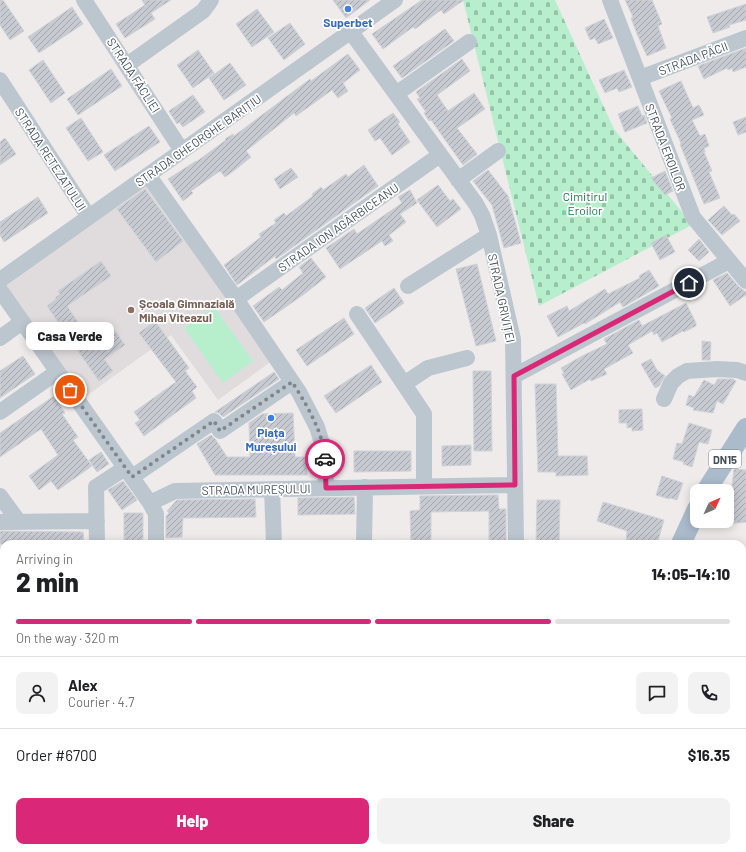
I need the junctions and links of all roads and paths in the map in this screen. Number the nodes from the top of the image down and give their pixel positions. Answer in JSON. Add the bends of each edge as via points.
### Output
{"nodes":[{"id":1,"x":84,"y":0,"type":"edge"},
{"id":2,"x":211,"y":0,"type":"edge"},
{"id":3,"x":396,"y":0,"type":"edge"},
{"id":4,"x":610,"y":0,"type":"edge"},
{"id":5,"x":351,"y":32,"type":"junction"},
{"id":6,"x":746,"y":38,"type":"edge"},
{"id":7,"x":469,"y":42,"type":"dead end"},
{"id":8,"x":127,"y":64,"type":"junction"},
{"id":9,"x":640,"y":78,"type":"junction"},
{"id":10,"x":0,"y":80,"type":"edge"},
{"id":11,"x":396,"y":94,"type":"junction"},
{"id":12,"x":182,"y":151,"type":"junction"},
{"id":13,"x":498,"y":151,"type":"dead end"},
{"id":14,"x":440,"y":155,"type":"junction"},
{"id":15,"x":148,"y":175,"type":"junction"},
{"id":16,"x":458,"y":180,"type":"junction"},
{"id":17,"x":89,"y":217,"type":"junction"},
{"id":18,"x":489,"y":235,"type":"junction"},
{"id":19,"x":729,"y":261,"type":"junction"},
{"id":20,"x":0,"y":280,"type":"edge"},
{"id":21,"x":746,"y":281,"type":"edge"},
{"id":22,"x":408,"y":286,"type":"dead end"},
{"id":23,"x":0,"y":290,"type":"edge"},
{"id":24,"x":236,"y":299,"type":"junction"},
{"id":25,"x":357,"y":314,"type":"dead end"},
{"id":26,"x":22,"y":322,"type":"junction"},
{"id":27,"x":0,"y":338,"type":"edge"},
{"id":28,"x":467,"y":358,"type":"dead end"},
{"id":29,"x":57,"y":372,"type":"junction"},
{"id":30,"x":746,"y":373,"type":"edge"},
{"id":31,"x":514,"y":376,"type":"junction"},
{"id":32,"x":292,"y":382,"type":"junction"},
{"id":33,"x":404,"y":384,"type":"junction"},
{"id":34,"x":664,"y":399,"type":"dead end"},
{"id":35,"x":0,"y":412,"type":"edge"},
{"id":36,"x":746,"y":428,"type":"edge"},
{"id":37,"x":128,"y":472,"type":"junction"},
{"id":38,"x":710,"y":484,"type":"edge"},
{"id":39,"x":515,"y":485,"type":"junction"},
{"id":40,"x":424,"y":486,"type":"junction"},
{"id":41,"x":365,"y":487,"type":"junction"},
{"id":42,"x":326,"y":488,"type":"junction"},
{"id":43,"x":272,"y":489,"type":"junction"},
{"id":44,"x":0,"y":496,"type":"edge"},
{"id":45,"x":150,"y":503,"type":"junction"},
{"id":46,"x":97,"y":521,"type":"junction"},
{"id":47,"x":0,"y":522,"type":"edge"},
{"id":48,"x":19,"y":522,"type":"junction"},
{"id":49,"x":690,"y":524,"type":"edge"},
{"id":50,"x":97,"y":540,"type":"edge"},
{"id":51,"x":156,"y":540,"type":"edge"},
{"id":52,"x":274,"y":540,"type":"edge"},
{"id":53,"x":364,"y":540,"type":"edge"},
{"id":54,"x":516,"y":540,"type":"edge"},
{"id":55,"x":683,"y":540,"type":"edge"}],
"edges":[{"from":1,"to":8,"type":"street","name":"STRADA FĂCLIEI"},
{"from":2,"to":8,"type":"street","via":[[203,11]]},
{"from":3,"to":5,"type":"street","name":"STRADA GHEORGHE BARIȚIU"},
{"from":4,"to":9,"type":"street","name":"STRADA EROILOR"},
{"from":5,"to":11,"type":"street","name":"STRADA GRIVIȚEI"},
{"from":5,"to":12,"type":"street","name":"STRADA GHEORGHE BARIȚIU"},
{"from":6,"to":9,"type":"street","name":"STRADA PĂCII"},
{"from":7,"to":11,"type":"street"},
{"from":8,"to":12,"type":"street","name":"STRADA FĂCLIEI"},
{"from":9,"to":19,"type":"street","name":"STRADA EROILOR","via":[[692,217]]},
{"from":10,"to":17,"type":"street","name":"STRADA RETEZATULUI"},
{"from":11,"to":14,"type":"street","name":"STRADA GRIVIȚEI"},
{"from":12,"to":15,"type":"street","name":"STRADA GHEORGHE BARIȚIU"},
{"from":13,"to":16,"type":"street"},
{"from":14,"to":16,"type":"street","name":"STRADA GRIVIȚEI"},
{"from":14,"to":24,"type":"street","name":"STRADA ION AGÂRBICEANU"},
{"from":15,"to":17,"type":"street","name":"STRADA GHEORGHE BARIȚIU"},
{"from":15,"to":24,"type":"street"},
{"from":16,"to":18,"type":"street","name":"STRADA GRIVIȚEI","via":[[482,214]]},
{"from":17,"to":20,"type":"street","name":"STRADA GHEORGHE BARIȚIU"},
{"from":18,"to":22,"type":"street"},
{"from":18,"to":31,"type":"street","name":"STRADA GRIVIȚEI","via":[[513,339]]},
{"from":19,"to":21,"type":"street","name":"STRADA EROILOR"},
{"from":19,"to":31,"type":"street"},
{"from":23,"to":26,"type":"street"},
{"from":24,"to":32,"type":"street"},
{"from":25,"to":33,"type":"street"},
{"from":26,"to":27,"type":"street"},
{"from":26,"to":29,"type":"street"},
{"from":28,"to":33,"type":"street","via":[[428,368]]},
{"from":29,"to":35,"type":"street"},
{"from":29,"to":37,"type":"street"},
{"from":30,"to":34,"type":"street","via":[[717,369],[687,371],[671,383]]},
{"from":31,"to":39,"type":"street","name":"STRADA GRIVIȚEI"},
{"from":32,"to":37,"type":"street","via":[[220,431],[214,421]]},
{"from":32,"to":42,"type":"street","via":[[317,427],[325,453]]},
{"from":33,"to":40,"type":"street","via":[[424,414]]},
{"from":36,"to":38,"type":"main road","number":"DN15"},
{"from":37,"to":45,"type":"street"},
{"from":37,"to":46,"type":"street","via":[[96,487]]},
{"from":39,"to":40,"type":"street","name":"STRADA MUREȘULUI"},
{"from":39,"to":54,"type":"street","name":"STRADA GRIVIȚEI"},
{"from":40,"to":41,"type":"street","name":"STRADA MUREȘULUI"},
{"from":41,"to":42,"type":"street","name":"STRADA MUREȘULUI"},
{"from":41,"to":53,"type":"street"},
{"from":42,"to":43,"type":"street","name":"STRADA MUREȘULUI"},
{"from":43,"to":45,"type":"street","name":"STRADA MUREȘULUI","via":[[175,491]]},
{"from":43,"to":52,"type":"street"},
{"from":44,"to":48,"type":"street"},
{"from":45,"to":51,"type":"street","via":[[156,514]]},
{"from":46,"to":48,"type":"street"},
{"from":46,"to":50,"type":"street"},
{"from":47,"to":48,"type":"street"},
{"from":49,"to":55,"type":"main road"}]}
